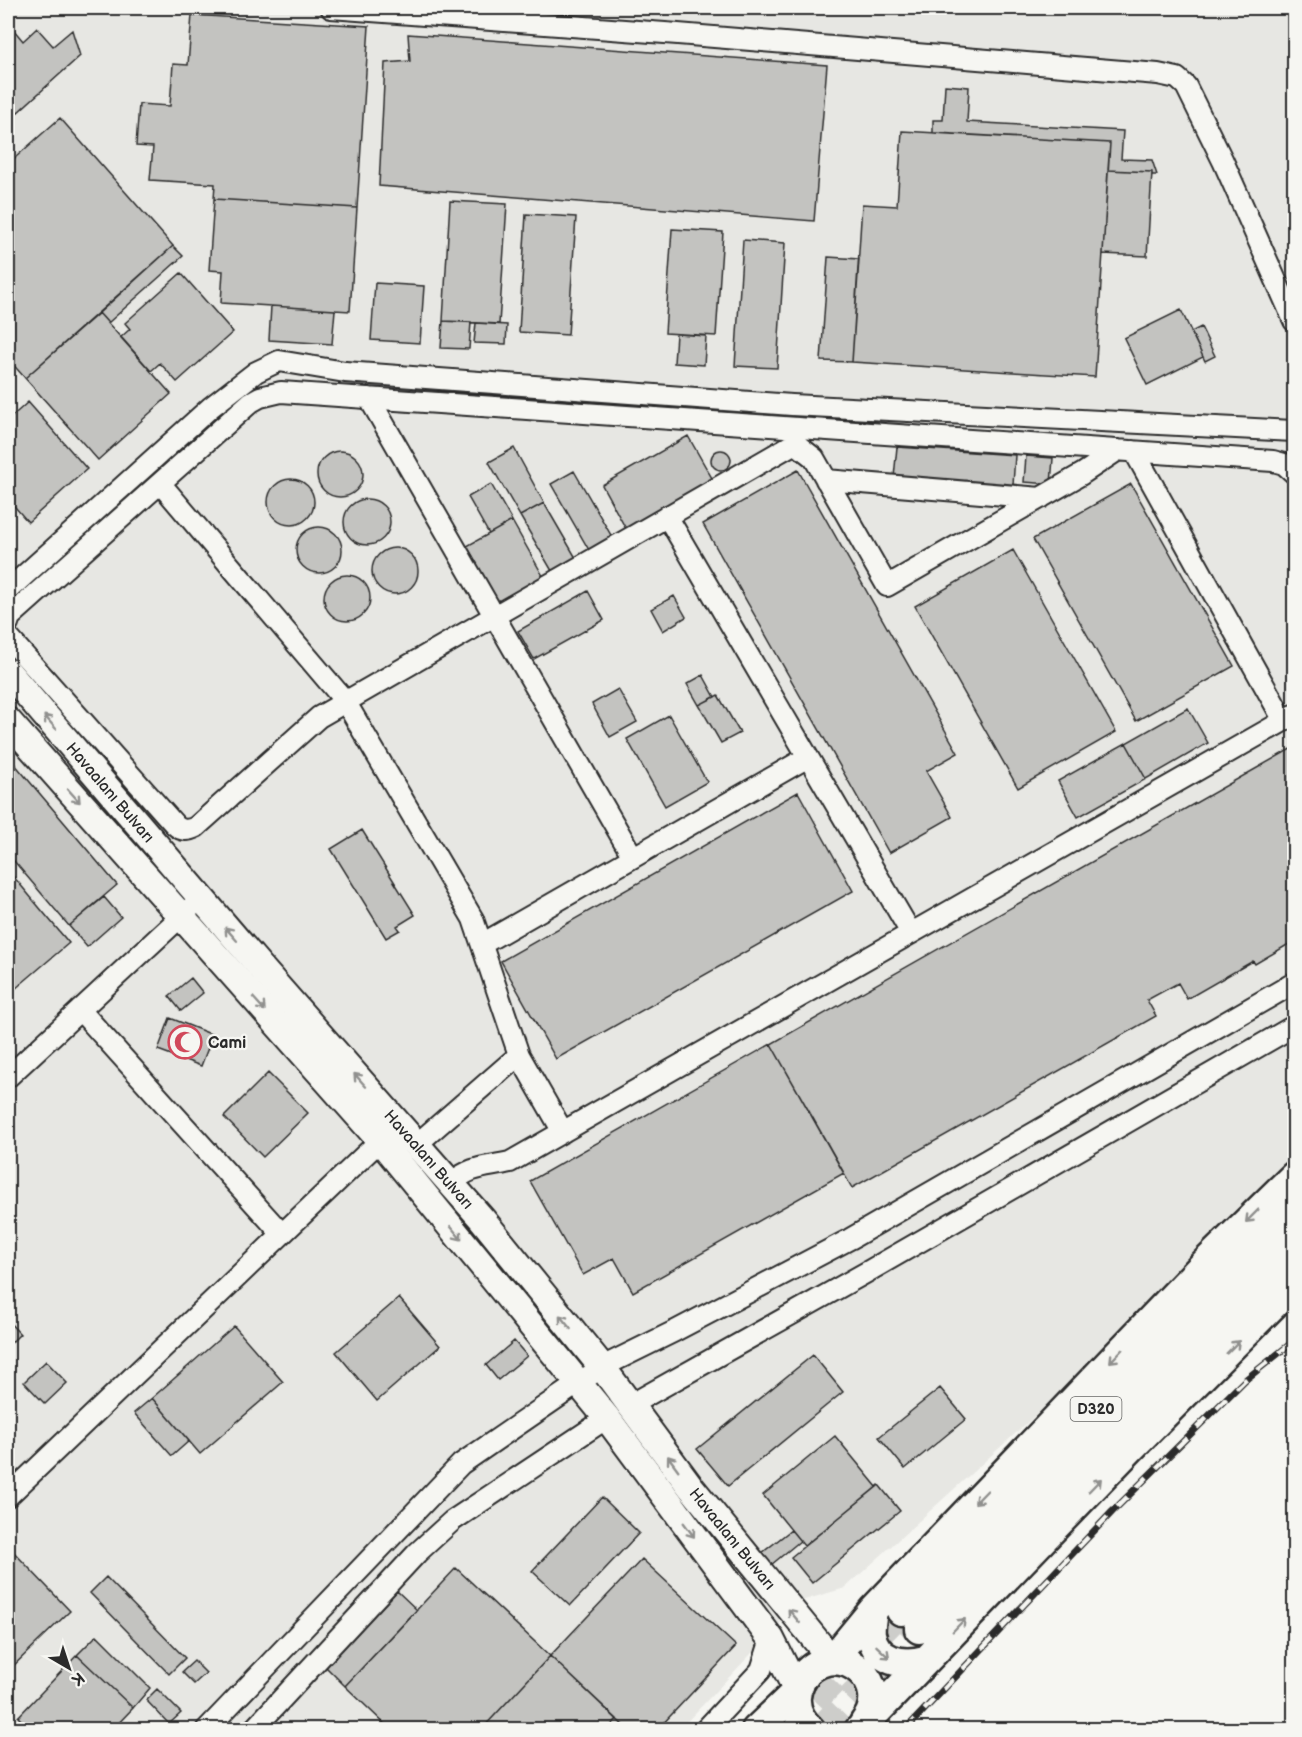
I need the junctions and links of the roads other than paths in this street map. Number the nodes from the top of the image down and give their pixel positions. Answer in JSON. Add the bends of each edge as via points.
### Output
{"nodes":[{"id":1,"x":331,"y":8,"type":"edge"},
{"id":2,"x":1294,"y":321,"type":"edge"},
{"id":3,"x":369,"y":398,"type":"junction"},
{"id":4,"x":1294,"y":431,"type":"edge"},
{"id":5,"x":795,"y":435,"type":"junction"},
{"id":6,"x":1126,"y":450,"type":"junction"},
{"id":7,"x":1294,"y":473,"type":"edge"},
{"id":8,"x":826,"y":480,"type":"junction"},
{"id":9,"x":160,"y":483,"type":"junction"},
{"id":10,"x":1041,"y":498,"type":"junction"},
{"id":11,"x":667,"y":516,"type":"junction"},
{"id":12,"x":8,"y":590,"type":"edge"},
{"id":13,"x":494,"y":615,"type":"junction"},
{"id":14,"x":8,"y":622,"type":"edge"},
{"id":15,"x":8,"y":637,"type":"edge"},
{"id":16,"x":8,"y":672,"type":"edge"},
{"id":17,"x":345,"y":701,"type":"junction"},
{"id":18,"x":1289,"y":718,"type":"edge"},
{"id":19,"x":8,"y":721,"type":"edge"},
{"id":20,"x":808,"y":757,"type":"junction"},
{"id":21,"x":633,"y":857,"type":"junction"},
{"id":22,"x":202,"y":899,"type":"junction"},
{"id":23,"x":181,"y":916,"type":"junction"},
{"id":24,"x":911,"y":933,"type":"junction"},
{"id":25,"x":482,"y":944,"type":"junction"},
{"id":26,"x":1294,"y":982,"type":"edge"},
{"id":27,"x":80,"y":1010,"type":"junction"},
{"id":28,"x":1294,"y":1026,"type":"edge"},
{"id":29,"x":519,"y":1055,"type":"junction"},
{"id":30,"x":8,"y":1077,"type":"edge"},
{"id":31,"x":399,"y":1124,"type":"junction"},
{"id":32,"x":563,"y":1132,"type":"junction"},
{"id":33,"x":379,"y":1139,"type":"junction"},
{"id":34,"x":417,"y":1144,"type":"junction"},
{"id":35,"x":397,"y":1161,"type":"junction"},
{"id":36,"x":1294,"y":1176,"type":"edge"},
{"id":37,"x":451,"y":1183,"type":"junction"},
{"id":38,"x":430,"y":1201,"type":"junction"},
{"id":39,"x":1294,"y":1211,"type":"edge"},
{"id":40,"x":281,"y":1233,"type":"junction"},
{"id":41,"x":1294,"y":1245,"type":"edge"},
{"id":42,"x":1294,"y":1284,"type":"edge"},
{"id":43,"x":602,"y":1367,"type":"junction"},
{"id":44,"x":578,"y":1383,"type":"junction"},
{"id":45,"x":630,"y":1405,"type":"junction"},
{"id":46,"x":607,"y":1418,"type":"junction"},
{"id":47,"x":8,"y":1496,"type":"edge"},
{"id":48,"x":873,"y":1610,"type":"junction"},
{"id":49,"x":771,"y":1639,"type":"junction"},
{"id":50,"x":925,"y":1659,"type":"junction"},
{"id":51,"x":832,"y":1660,"type":"junction"},
{"id":52,"x":797,"y":1691,"type":"junction"},
{"id":53,"x":860,"y":1729,"type":"edge"},
{"id":54,"x":206,"y":1730,"type":"edge"},
{"id":55,"x":253,"y":1730,"type":"edge"},
{"id":56,"x":705,"y":1730,"type":"edge"},
{"id":57,"x":756,"y":1730,"type":"edge"},
{"id":58,"x":811,"y":1730,"type":"edge"}],
"edges":[{"from":1,"to":2,"type":"street","via":[[1177,78],[1186,86],[1223,161]]},
{"from":3,"to":5,"type":"street"},
{"from":3,"to":9,"type":"street","via":[[281,392],[260,397]]},
{"from":3,"to":13,"type":"street"},
{"from":4,"to":12,"type":"street","via":[[792,405],[345,372],[279,361],[256,372],[211,407]]},
{"from":5,"to":6,"type":"street"},
{"from":5,"to":8,"type":"street"},
{"from":5,"to":11,"type":"street"},
{"from":6,"to":7,"type":"street","via":[[1273,461]]},
{"from":6,"to":10,"type":"street"},
{"from":6,"to":18,"type":"street"},
{"from":8,"to":10,"type":"street"},
{"from":8,"to":10,"type":"street","via":[[887,586]]},
{"from":9,"to":14,"type":"street"},
{"from":9,"to":17,"type":"street"},
{"from":11,"to":13,"type":"street"},
{"from":11,"to":20,"type":"street"},
{"from":13,"to":17,"type":"street"},
{"from":13,"to":21,"type":"street"},
{"from":15,"to":17,"type":"street","via":[[175,825],[185,830],[196,827],[319,717]]},
{"from":22,"to":16,"type":"main road","name":"Havaalanı Bulvarı","one_way":true},
{"from":17,"to":25,"type":"street","via":[[473,919]]},
{"from":18,"to":24,"type":"street"},
{"from":19,"to":23,"type":"main road","name":"Havaalanı Bulvarı","one_way":true},
{"from":20,"to":21,"type":"street"},
{"from":20,"to":24,"type":"street"},
{"from":21,"to":25,"type":"street"},
{"from":22,"to":23,"type":"street"},
{"from":31,"to":22,"type":"main road","name":"Havaalanı Bulvarı","one_way":true},
{"from":23,"to":27,"type":"street"},
{"from":23,"to":33,"type":"main road","name":"Havaalanı Bulvarı","one_way":true},
{"from":24,"to":32,"type":"street"},
{"from":25,"to":29,"type":"street"},
{"from":26,"to":43,"type":"street","via":[[850,1239]]},
{"from":27,"to":30,"type":"street"},
{"from":27,"to":40,"type":"street"},
{"from":28,"to":45,"type":"street"},
{"from":29,"to":32,"type":"street"},
{"from":29,"to":34,"type":"street"},
{"from":31,"to":33,"type":"street"},
{"from":31,"to":34,"type":"main road","name":"Havaalanı Bulvarı"},
{"from":32,"to":37,"type":"street","via":[[510,1162],[475,1168]]},
{"from":33,"to":35,"type":"main road","name":"Havaalanı Bulvarı"},
{"from":33,"to":40,"type":"street"},
{"from":34,"to":35,"type":"main road"},
{"from":34,"to":37,"type":"main road","name":"Havaalanı Bulvarı"},
{"from":35,"to":38,"type":"main road","name":"Havaalanı Bulvarı"},
{"from":36,"to":48,"type":"highway","one_way":true,"via":[[1206,1262]]},
{"from":37,"to":38,"type":"main road"},
{"from":43,"to":37,"type":"main road","name":"Havaalanı Bulvarı","one_way":true},
{"from":38,"to":44,"type":"main road","name":"Havaalanı Bulvarı","one_way":true},
{"from":39,"to":41,"type":"highway","number":"D320","via":[[1176,1326],[910,1620]]},
{"from":40,"to":47,"type":"street"},
{"from":50,"to":42,"type":"highway","one_way":true},
{"from":43,"to":44,"type":"street"},
{"from":43,"to":45,"type":"main road","name":"Havaalanı Bulvarı"},
{"from":44,"to":46,"type":"main road","name":"Havaalanı Bulvarı"},
{"from":44,"to":54,"type":"street","via":[[461,1464]]},
{"from":45,"to":46,"type":"main road"},
{"from":51,"to":45,"type":"main road","name":"Havaalanı Bulvarı","one_way":true,"via":[[690,1486]]},
{"from":46,"to":49,"type":"main road","name":"Havaalanı Bulvarı","one_way":true},
{"from":46,"to":55,"type":"street","via":[[452,1521],[417,1553]]},
{"from":48,"to":50,"type":"highway","one_way":true,"via":[[871,1635],[883,1656],[905,1664]]},
{"from":48,"to":51,"type":"highway"},
{"from":49,"to":52,"type":"main road","name":"Havaalanı Bulvarı"},
{"from":49,"to":56,"type":"street","via":[[761,1670]]},
{"from":50,"to":53,"type":"highway"},
{"from":51,"to":52,"type":"highway","via":[[809,1670]]},
{"from":51,"to":53,"type":"highway","via":[[855,1666],[870,1684],[873,1707]]},
{"from":52,"to":57,"type":"highway"},
{"from":52,"to":58,"type":"highway","via":[[799,1714]]}]}
